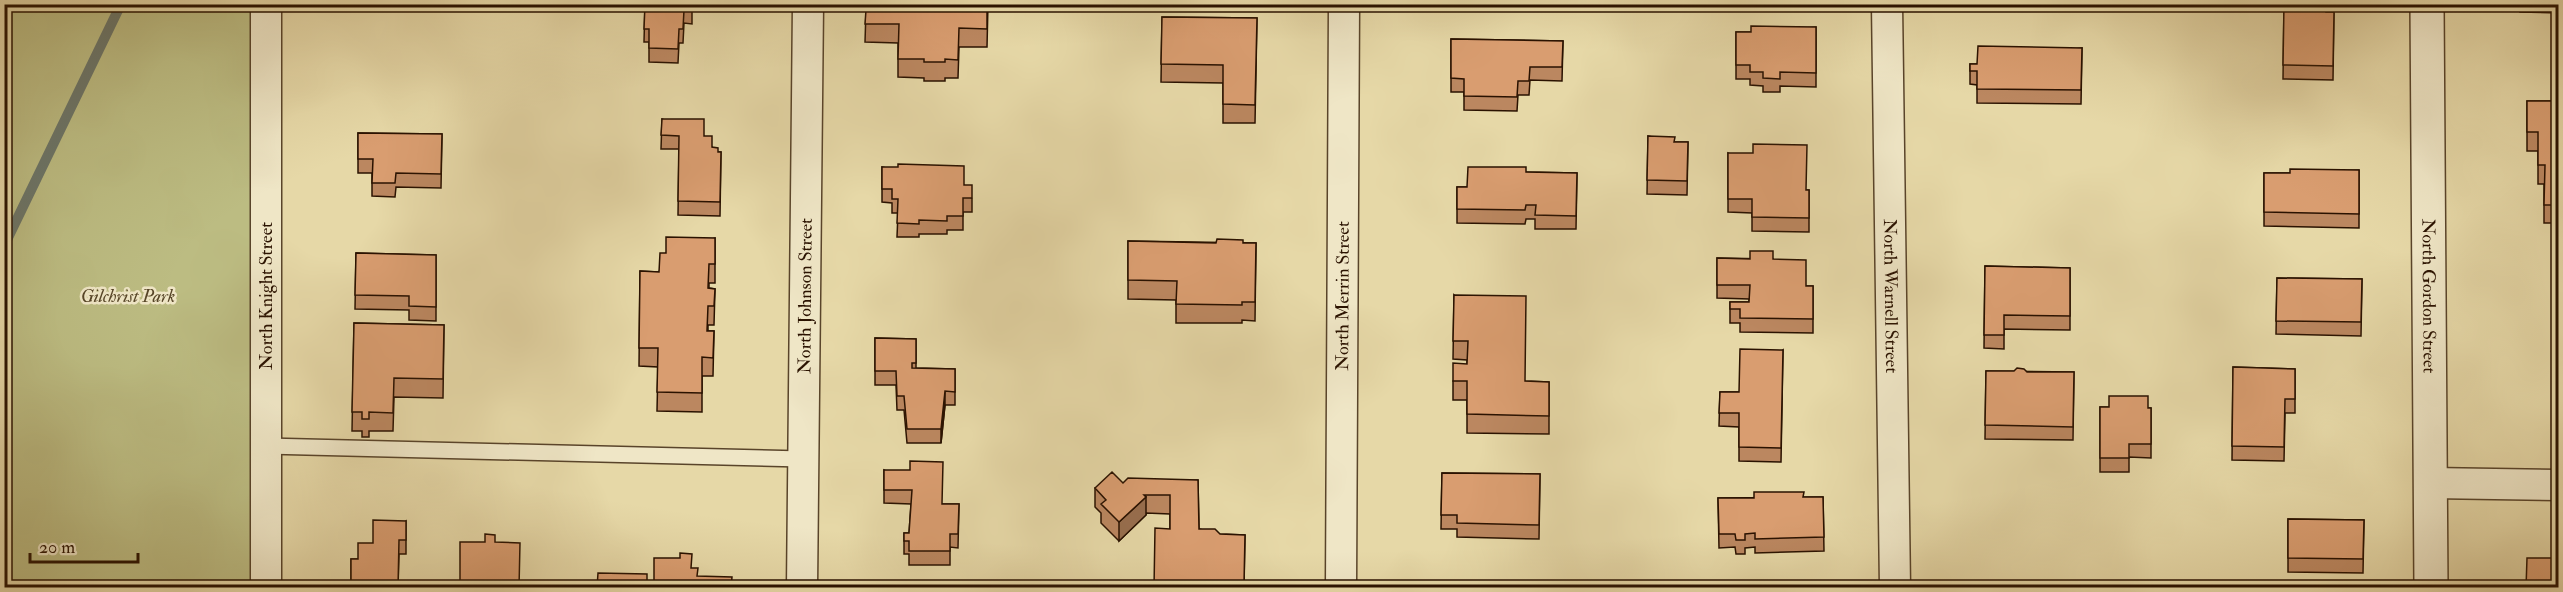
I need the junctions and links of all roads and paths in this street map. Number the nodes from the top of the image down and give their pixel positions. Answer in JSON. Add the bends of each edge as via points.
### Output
{"nodes":[{"id":1,"x":266,"y":4,"type":"edge"},
{"id":2,"x":808,"y":4,"type":"edge"},
{"id":3,"x":1344,"y":4,"type":"edge"},
{"id":4,"x":1887,"y":4,"type":"edge"},
{"id":5,"x":2427,"y":4,"type":"edge"},
{"id":6,"x":267,"y":446,"type":"junction"},
{"id":7,"x":803,"y":459,"type":"junction"},
{"id":8,"x":2431,"y":483,"type":"junction"},
{"id":9,"x":2559,"y":485,"type":"edge"},
{"id":10,"x":266,"y":588,"type":"edge"},
{"id":11,"x":802,"y":588,"type":"edge"},
{"id":12,"x":1341,"y":588,"type":"edge"},
{"id":13,"x":1895,"y":588,"type":"edge"},
{"id":14,"x":2430,"y":588,"type":"edge"}],
"edges":[{"from":1,"to":6,"type":"street","name":"North Knight Street"},
{"from":2,"to":7,"type":"street","name":"North Johnson Street"},
{"from":3,"to":12,"type":"street","name":"North Merrin Street"},
{"from":4,"to":13,"type":"street","name":"North Warnell Street"},
{"from":5,"to":8,"type":"street","name":"North Gordon Street"},
{"from":6,"to":7,"type":"lane"},
{"from":6,"to":10,"type":"street","name":"North Knight Street"},
{"from":7,"to":11,"type":"street","name":"North Johnson Street"},
{"from":8,"to":9,"type":"street"},
{"from":8,"to":14,"type":"street","name":"North Gordon Street"}]}
